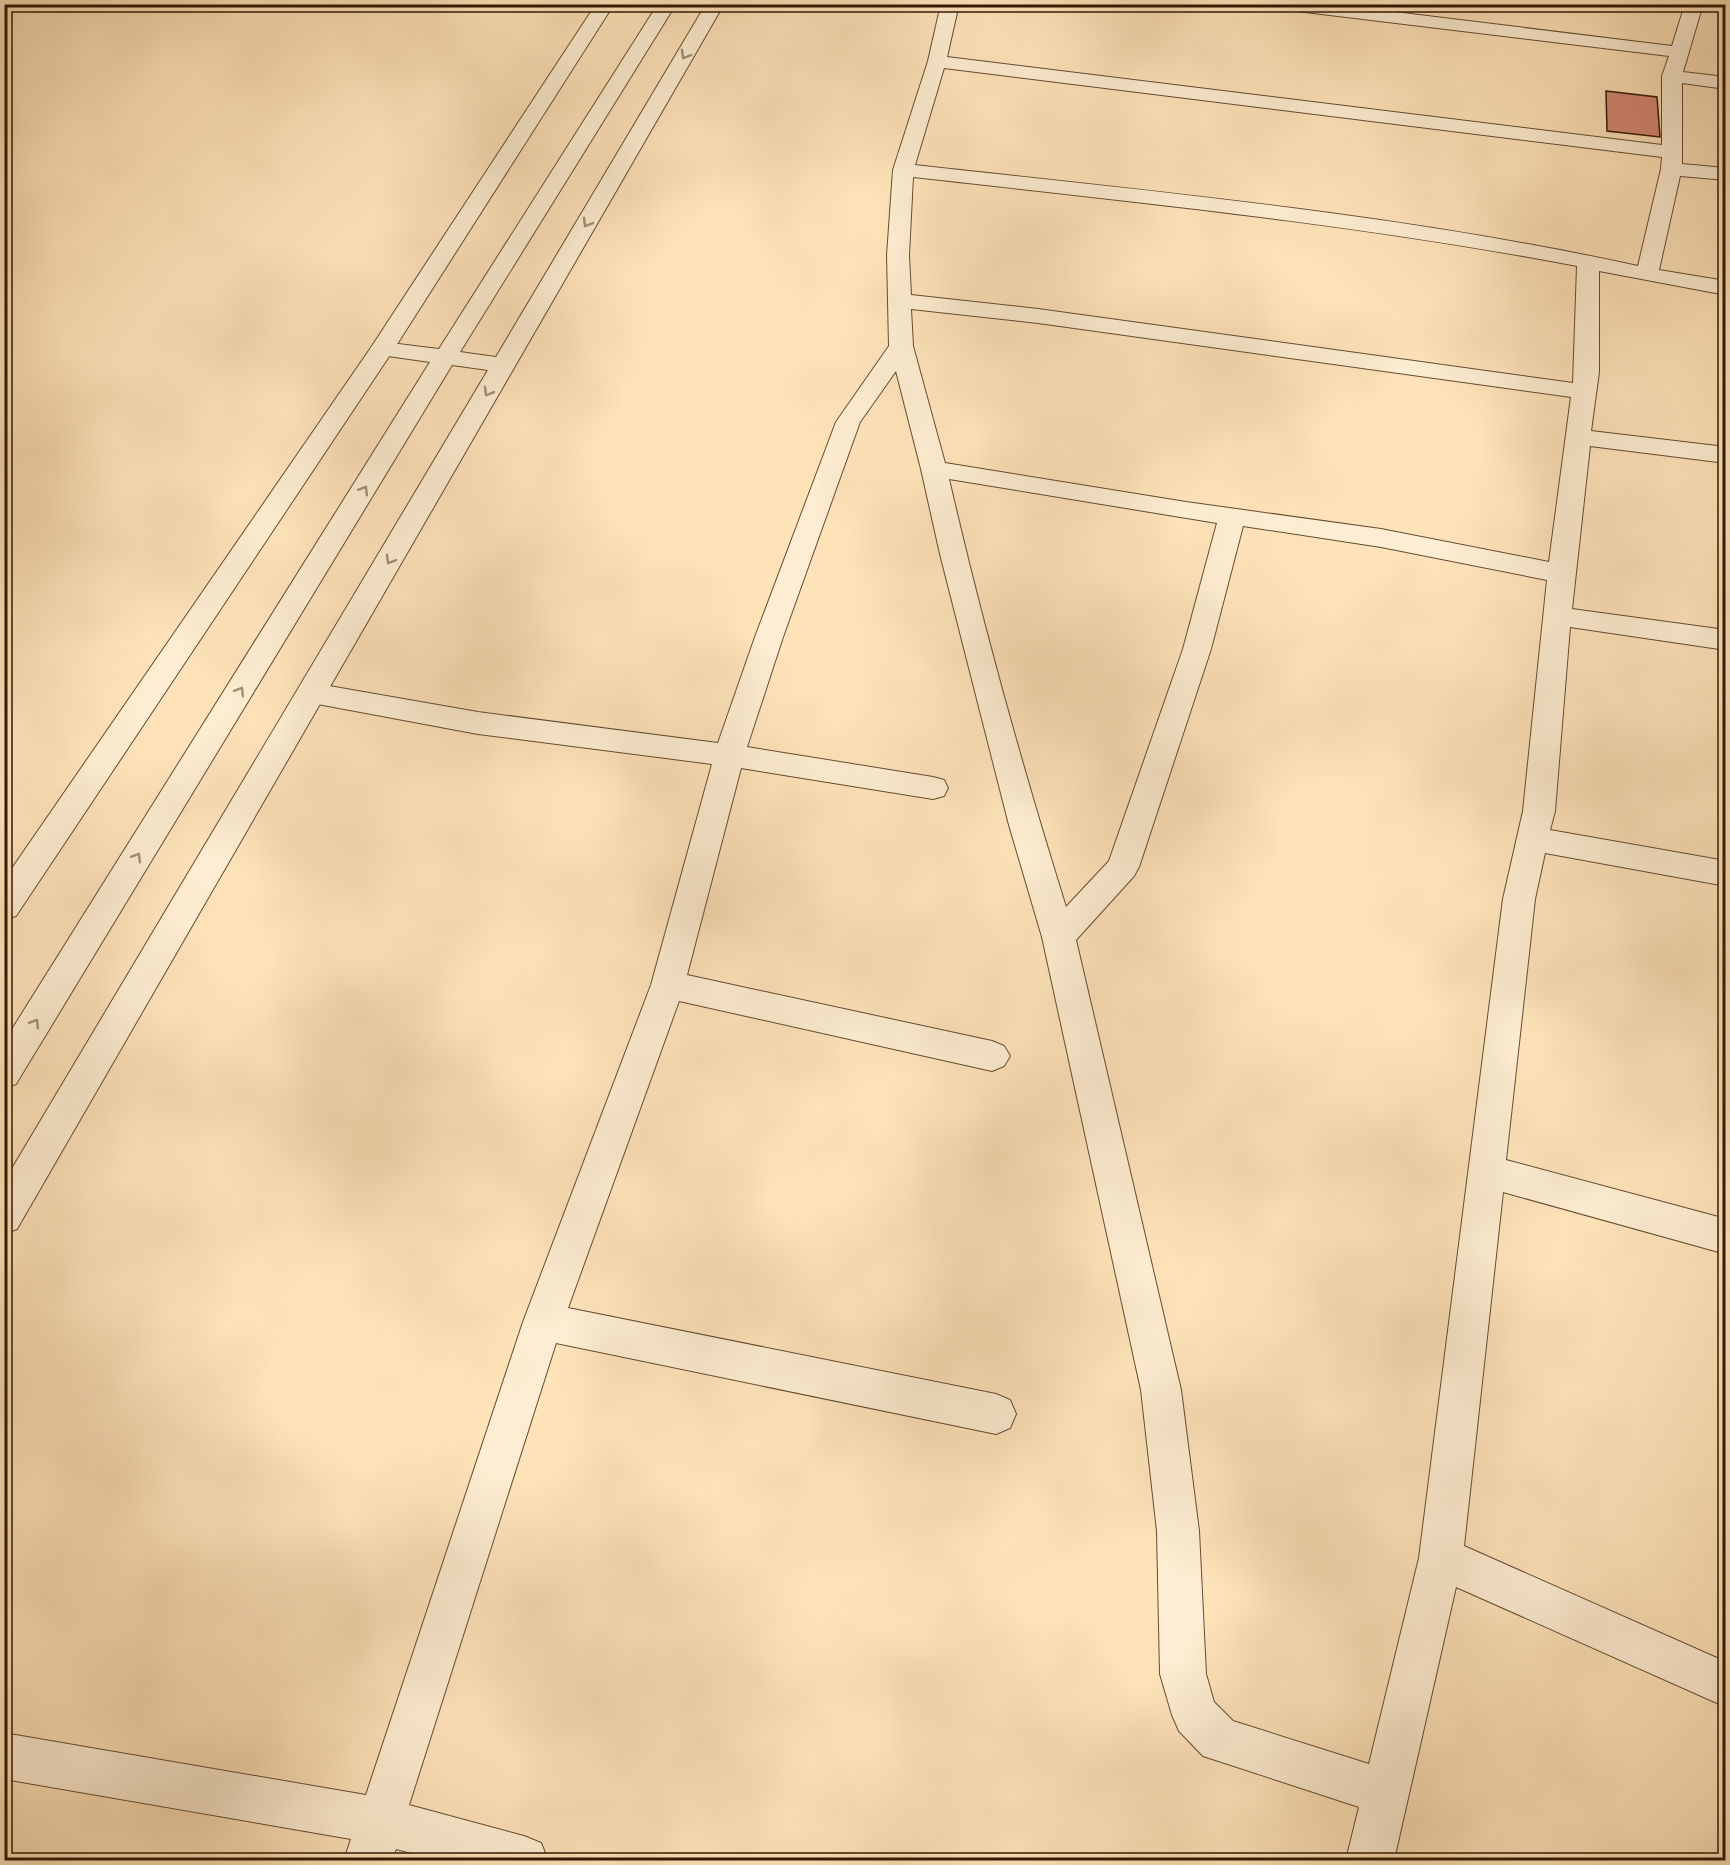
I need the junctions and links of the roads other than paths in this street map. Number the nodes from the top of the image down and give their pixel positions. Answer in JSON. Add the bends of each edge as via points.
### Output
{"nodes":[{"id":1,"x":605,"y":4,"type":"edge"},
{"id":2,"x":667,"y":4,"type":"edge"},
{"id":3,"x":715,"y":4,"type":"edge"},
{"id":4,"x":950,"y":4,"type":"edge"},
{"id":5,"x":1280,"y":4,"type":"edge"},
{"id":6,"x":1695,"y":4,"type":"edge"},
{"id":7,"x":937,"y":61,"type":"junction"},
{"id":8,"x":1675,"y":64,"type":"junction"},
{"id":9,"x":1725,"y":83,"type":"edge"},
{"id":10,"x":1672,"y":160,"type":"junction"},
{"id":11,"x":903,"y":170,"type":"junction"},
{"id":12,"x":1725,"y":174,"type":"edge"},
{"id":13,"x":1588,"y":262,"type":"junction"},
{"id":14,"x":1647,"y":275,"type":"junction"},
{"id":15,"x":1725,"y":288,"type":"edge"},
{"id":16,"x":899,"y":301,"type":"junction"},
{"id":17,"x":901,"y":346,"type":"junction"},
{"id":18,"x":382,"y":349,"type":"junction"},
{"id":19,"x":427,"y":354,"type":"junction"},
{"id":20,"x":504,"y":365,"type":"junction"},
{"id":21,"x":1585,"y":392,"type":"junction"},
{"id":22,"x":1579,"y":436,"type":"junction"},
{"id":23,"x":1725,"y":455,"type":"edge"},
{"id":24,"x":934,"y":469,"type":"junction"},
{"id":25,"x":1232,"y":517,"type":"junction"},
{"id":26,"x":1562,"y":574,"type":"junction"},
{"id":27,"x":1558,"y":616,"type":"junction"},
{"id":28,"x":1725,"y":640,"type":"edge"},
{"id":29,"x":312,"y":693,"type":"junction"},
{"id":30,"x":729,"y":755,"type":"junction"},
{"id":31,"x":933,"y":788,"type":"dead end"},
{"id":32,"x":1532,"y":839,"type":"junction"},
{"id":33,"x":1725,"y":874,"type":"edge"},
{"id":34,"x":4,"y":907,"type":"edge"},
{"id":35,"x":1059,"y":937,"type":"junction"},
{"id":36,"x":668,"y":985,"type":"junction"},
{"id":37,"x":992,"y":1056,"type":"dead end"},
{"id":38,"x":4,"y":1073,"type":"edge"},
{"id":39,"x":1487,"y":1171,"type":"junction"},
{"id":40,"x":4,"y":1217,"type":"edge"},
{"id":41,"x":1725,"y":1237,"type":"edge"},
{"id":42,"x":543,"y":1322,"type":"junction"},
{"id":43,"x":996,"y":1414,"type":"dead end"},
{"id":44,"x":1441,"y":1558,"type":"junction"},
{"id":45,"x":1725,"y":1685,"type":"edge"},
{"id":46,"x":4,"y":1755,"type":"edge"},
{"id":47,"x":1384,"y":1792,"type":"junction"},
{"id":48,"x":374,"y":1841,"type":"edge"},
{"id":49,"x":524,"y":1860,"type":"edge"},
{"id":50,"x":1370,"y":1860,"type":"edge"}],
"edges":[{"from":1,"to":18,"type":"street"},
{"from":2,"to":19,"type":"street"},
{"from":3,"to":20,"type":"street","one_way":true},
{"from":4,"to":7,"type":"street"},
{"from":5,"to":8,"type":"street"},
{"from":6,"to":8,"type":"street"},
{"from":7,"to":10,"type":"street"},
{"from":7,"to":11,"type":"street"},
{"from":8,"to":9,"type":"street"},
{"from":8,"to":10,"type":"street"},
{"from":10,"to":12,"type":"street"},
{"from":10,"to":14,"type":"street"},
{"from":11,"to":13,"type":"street","via":[[1366,222]]},
{"from":11,"to":16,"type":"street"},
{"from":13,"to":14,"type":"street"},
{"from":13,"to":21,"type":"street"},
{"from":14,"to":15,"type":"street"},
{"from":16,"to":17,"type":"street"},
{"from":16,"to":21,"type":"street","via":[[1038,316]]},
{"from":17,"to":24,"type":"street"},
{"from":17,"to":30,"type":"street","via":[[848,422]]},
{"from":18,"to":19,"type":"street"},
{"from":18,"to":34,"type":"street"},
{"from":19,"to":20,"type":"street"},
{"from":38,"to":19,"type":"street","one_way":true},
{"from":20,"to":29,"type":"street","one_way":true},
{"from":21,"to":22,"type":"street"},
{"from":22,"to":23,"type":"street"},
{"from":22,"to":26,"type":"street"},
{"from":24,"to":25,"type":"street"},
{"from":24,"to":35,"type":"street","via":[[1025,825]]},
{"from":25,"to":26,"type":"street","via":[[1381,538]]},
{"from":25,"to":35,"type":"street","via":[[1197,650],[1123,867]]},
{"from":26,"to":27,"type":"street"},
{"from":27,"to":28,"type":"street"},
{"from":27,"to":32,"type":"street","via":[[1539,811]]},
{"from":29,"to":30,"type":"street","via":[[478,723]]},
{"from":29,"to":40,"type":"street"},
{"from":30,"to":31,"type":"street"},
{"from":30,"to":36,"type":"street"},
{"from":32,"to":33,"type":"street"},
{"from":32,"to":39,"type":"street","via":[[1519,899]]},
{"from":35,"to":47,"type":"street","via":[[1161,1390],[1178,1531],[1183,1674],[1195,1715],[1220,1740]]},
{"from":36,"to":37,"type":"street"},
{"from":36,"to":42,"type":"street"},
{"from":39,"to":41,"type":"street"},
{"from":39,"to":44,"type":"street"},
{"from":42,"to":43,"type":"street"},
{"from":42,"to":48,"type":"street"},
{"from":44,"to":45,"type":"street"},
{"from":44,"to":47,"type":"street"},
{"from":46,"to":48,"type":"street"},
{"from":47,"to":50,"type":"street"},
{"from":48,"to":49,"type":"street"}]}
